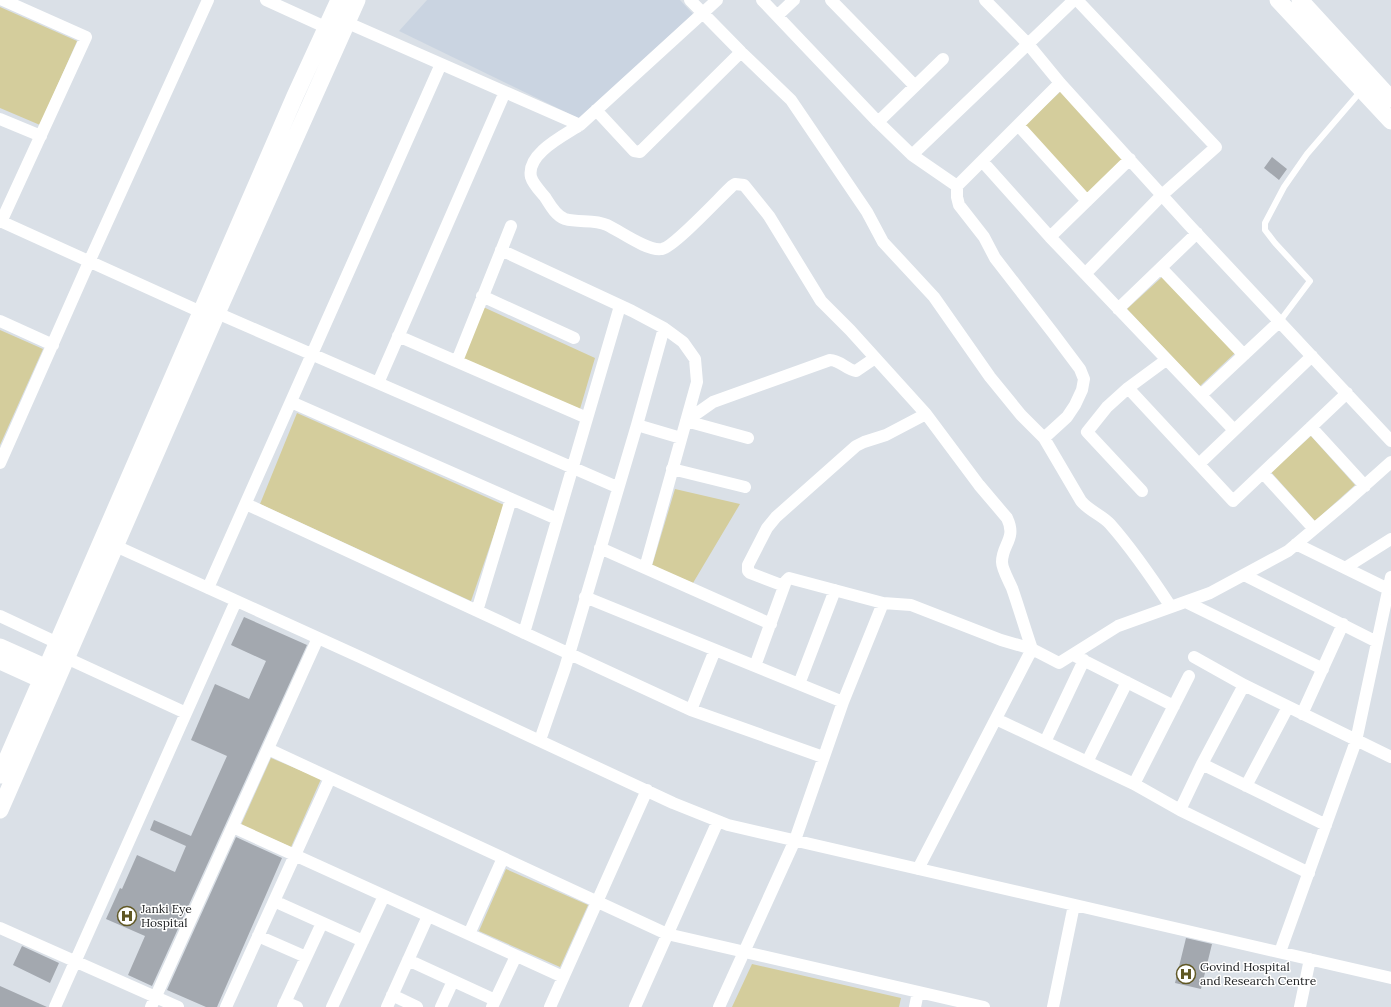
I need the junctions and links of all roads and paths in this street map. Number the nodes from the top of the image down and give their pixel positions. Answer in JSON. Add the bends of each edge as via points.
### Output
{"nodes":[{"id":1,"x":3,"y":0,"type":"edge"},
{"id":2,"x":208,"y":0,"type":"edge"},
{"id":3,"x":266,"y":0,"type":"edge"},
{"id":4,"x":339,"y":0,"type":"edge"},
{"id":5,"x":357,"y":0,"type":"edge"},
{"id":6,"x":690,"y":0,"type":"edge"},
{"id":7,"x":717,"y":0,"type":"edge"},
{"id":8,"x":762,"y":0,"type":"edge"},
{"id":9,"x":794,"y":0,"type":"edge"},
{"id":10,"x":832,"y":0,"type":"edge"},
{"id":11,"x":985,"y":0,"type":"edge"},
{"id":12,"x":1075,"y":0,"type":"edge"},
{"id":13,"x":1278,"y":0,"type":"edge"},
{"id":14,"x":1300,"y":0,"type":"edge"},
{"id":15,"x":703,"y":13,"type":"junction"},
{"id":16,"x":777,"y":16,"type":"junction"},
{"id":17,"x":336,"y":25,"type":"junction"},
{"id":18,"x":1028,"y":44,"type":"junction"},
{"id":19,"x":741,"y":52,"type":"junction"},
{"id":20,"x":943,"y":59,"type":"dead end"},
{"id":21,"x":442,"y":64,"type":"junction"},
{"id":22,"x":1060,"y":83,"type":"junction"},
{"id":23,"x":915,"y":86,"type":"junction"},
{"id":24,"x":1362,"y":90,"type":"junction"},
{"id":25,"x":505,"y":92,"type":"junction"},
{"id":26,"x":1387,"y":102,"type":"edge"},
{"id":27,"x":596,"y":110,"type":"junction"},
{"id":28,"x":0,"y":118,"type":"edge"},
{"id":29,"x":1391,"y":121,"type":"edge"},
{"id":30,"x":878,"y":122,"type":"junction"},
{"id":31,"x":580,"y":125,"type":"junction"},
{"id":32,"x":1018,"y":126,"type":"junction"},
{"id":33,"x":41,"y":136,"type":"junction"},
{"id":34,"x":912,"y":155,"type":"junction"},
{"id":35,"x":1130,"y":159,"type":"junction"},
{"id":36,"x":982,"y":161,"type":"junction"},
{"id":37,"x":957,"y":186,"type":"junction"},
{"id":38,"x":1162,"y":195,"type":"junction"},
{"id":39,"x":1087,"y":201,"type":"junction"},
{"id":40,"x":1,"y":222,"type":"edge"},
{"id":41,"x":511,"y":226,"type":"dead end"},
{"id":42,"x":1197,"y":233,"type":"junction"},
{"id":43,"x":1050,"y":237,"type":"junction"},
{"id":44,"x":501,"y":250,"type":"junction"},
{"id":45,"x":89,"y":262,"type":"junction"},
{"id":46,"x":1161,"y":268,"type":"junction"},
{"id":47,"x":1085,"y":274,"type":"junction"},
{"id":48,"x":482,"y":296,"type":"junction"},
{"id":49,"x":620,"y":306,"type":"junction"},
{"id":50,"x":1118,"y":309,"type":"junction"},
{"id":51,"x":209,"y":313,"type":"junction"},
{"id":52,"x":0,"y":321,"type":"edge"},
{"id":53,"x":1280,"y":322,"type":"junction"},
{"id":54,"x":664,"y":328,"type":"junction"},
{"id":55,"x":398,"y":336,"type":"junction"},
{"id":56,"x":574,"y":338,"type":"dead end"},
{"id":57,"x":53,"y":345,"type":"junction"},
{"id":58,"x":312,"y":354,"type":"junction"},
{"id":59,"x":1244,"y":355,"type":"junction"},
{"id":60,"x":1312,"y":356,"type":"junction"},
{"id":61,"x":875,"y":358,"type":"junction"},
{"id":62,"x":1166,"y":360,"type":"junction"},
{"id":63,"x":456,"y":361,"type":"junction"},
{"id":64,"x":378,"y":383,"type":"junction"},
{"id":65,"x":1128,"y":388,"type":"junction"},
{"id":66,"x":1346,"y":393,"type":"junction"},
{"id":67,"x":1201,"y":395,"type":"junction"},
{"id":68,"x":291,"y":402,"type":"junction"},
{"id":69,"x":926,"y":414,"type":"junction"},
{"id":70,"x":587,"y":418,"type":"junction"},
{"id":71,"x":686,"y":421,"type":"junction"},
{"id":72,"x":637,"y":425,"type":"junction"},
{"id":73,"x":1311,"y":427,"type":"junction"},
{"id":74,"x":1234,"y":430,"type":"junction"},
{"id":75,"x":681,"y":438,"type":"junction"},
{"id":76,"x":748,"y":438,"type":"dead end"},
{"id":77,"x":1044,"y":438,"type":"junction"},
{"id":78,"x":1391,"y":441,"type":"edge"},
{"id":79,"x":1391,"y":462,"type":"edge"},
{"id":80,"x":0,"y":463,"type":"edge"},
{"id":81,"x":1199,"y":464,"type":"junction"},
{"id":82,"x":573,"y":468,"type":"junction"},
{"id":83,"x":672,"y":469,"type":"junction"},
{"id":84,"x":1263,"y":473,"type":"junction"},
{"id":85,"x":1365,"y":486,"type":"junction"},
{"id":86,"x":617,"y":487,"type":"junction"},
{"id":87,"x":745,"y":487,"type":"dead end"},
{"id":88,"x":1142,"y":491,"type":"dead end"},
{"id":89,"x":511,"y":499,"type":"junction"},
{"id":90,"x":246,"y":504,"type":"junction"},
{"id":91,"x":557,"y":519,"type":"junction"},
{"id":92,"x":1314,"y":529,"type":"junction"},
{"id":93,"x":1391,"y":539,"type":"edge"},
{"id":94,"x":109,"y":543,"type":"junction"},
{"id":95,"x":1296,"y":544,"type":"junction"},
{"id":96,"x":600,"y":548,"type":"junction"},
{"id":97,"x":645,"y":568,"type":"junction"},
{"id":98,"x":1345,"y":568,"type":"junction"},
{"id":99,"x":1244,"y":575,"type":"junction"},
{"id":100,"x":1391,"y":577,"type":"edge"},
{"id":101,"x":784,"y":586,"type":"junction"},
{"id":102,"x":208,"y":588,"type":"junction"},
{"id":103,"x":1388,"y":589,"type":"junction"},
{"id":104,"x":835,"y":590,"type":"junction"},
{"id":105,"x":585,"y":597,"type":"junction"},
{"id":106,"x":236,"y":601,"type":"junction"},
{"id":107,"x":1186,"y":602,"type":"junction"},
{"id":108,"x":883,"y":603,"type":"junction"},
{"id":109,"x":1171,"y":607,"type":"junction"},
{"id":110,"x":477,"y":611,"type":"junction"},
{"id":111,"x":0,"y":616,"type":"edge"},
{"id":112,"x":771,"y":624,"type":"junction"},
{"id":113,"x":1343,"y":624,"type":"junction"},
{"id":114,"x":524,"y":633,"type":"junction"},
{"id":115,"x":318,"y":638,"type":"junction"},
{"id":116,"x":1377,"y":642,"type":"junction"},
{"id":117,"x":0,"y":647,"type":"edge"},
{"id":118,"x":1032,"y":649,"type":"junction"},
{"id":119,"x":715,"y":650,"type":"junction"},
{"id":120,"x":62,"y":651,"type":"junction"},
{"id":121,"x":569,"y":654,"type":"junction"},
{"id":122,"x":1078,"y":657,"type":"junction"},
{"id":123,"x":1194,"y":657,"type":"dead end"},
{"id":124,"x":0,"y":661,"type":"edge"},
{"id":125,"x":755,"y":666,"type":"junction"},
{"id":126,"x":1323,"y":669,"type":"junction"},
{"id":127,"x":49,"y":676,"type":"junction"},
{"id":128,"x":1189,"y":676,"type":"dead end"},
{"id":129,"x":1127,"y":682,"type":"junction"},
{"id":130,"x":799,"y":684,"type":"junction"},
{"id":131,"x":1244,"y":685,"type":"junction"},
{"id":132,"x":843,"y":702,"type":"junction"},
{"id":133,"x":1174,"y":706,"type":"junction"},
{"id":134,"x":1288,"y":707,"type":"junction"},
{"id":135,"x":691,"y":710,"type":"junction"},
{"id":136,"x":186,"y":713,"type":"junction"},
{"id":137,"x":1302,"y":714,"type":"junction"},
{"id":138,"x":996,"y":719,"type":"junction"},
{"id":139,"x":540,"y":740,"type":"junction"},
{"id":140,"x":1356,"y":741,"type":"junction"},
{"id":141,"x":1045,"y":742,"type":"junction"},
{"id":142,"x":268,"y":749,"type":"junction"},
{"id":143,"x":823,"y":757,"type":"junction"},
{"id":144,"x":1391,"y":757,"type":"edge"},
{"id":145,"x":1087,"y":762,"type":"junction"},
{"id":146,"x":1202,"y":764,"type":"junction"},
{"id":147,"x":0,"y":775,"type":"edge"},
{"id":148,"x":330,"y":778,"type":"junction"},
{"id":149,"x":1134,"y":784,"type":"junction"},
{"id":150,"x":1246,"y":786,"type":"junction"},
{"id":151,"x":647,"y":790,"type":"junction"},
{"id":152,"x":0,"y":810,"type":"edge"},
{"id":153,"x":1180,"y":810,"type":"junction"},
{"id":154,"x":718,"y":821,"type":"junction"},
{"id":155,"x":1326,"y":825,"type":"junction"},
{"id":156,"x":232,"y":827,"type":"junction"},
{"id":157,"x":795,"y":840,"type":"junction"},
{"id":158,"x":295,"y":856,"type":"junction"},
{"id":159,"x":503,"y":858,"type":"junction"},
{"id":160,"x":918,"y":869,"type":"junction"},
{"id":161,"x":1309,"y":873,"type":"junction"},
{"id":162,"x":384,"y":896,"type":"junction"},
{"id":163,"x":274,"y":901,"type":"junction"},
{"id":164,"x":597,"y":902,"type":"junction"},
{"id":165,"x":1074,"y":905,"type":"junction"},
{"id":166,"x":428,"y":916,"type":"junction"},
{"id":167,"x":322,"y":923,"type":"junction"},
{"id":168,"x":0,"y":928,"type":"edge"},
{"id":169,"x":469,"y":934,"type":"junction"},
{"id":170,"x":667,"y":934,"type":"junction"},
{"id":171,"x":258,"y":936,"type":"junction"},
{"id":172,"x":363,"y":941,"type":"junction"},
{"id":173,"x":744,"y":952,"type":"junction"},
{"id":174,"x":1280,"y":952,"type":"junction"},
{"id":175,"x":516,"y":956,"type":"junction"},
{"id":176,"x":306,"y":957,"type":"junction"},
{"id":177,"x":1310,"y":959,"type":"junction"},
{"id":178,"x":408,"y":960,"type":"junction"},
{"id":179,"x":75,"y":962,"type":"junction"},
{"id":180,"x":563,"y":978,"type":"junction"},
{"id":181,"x":1391,"y":978,"type":"edge"},
{"id":182,"x":453,"y":980,"type":"junction"},
{"id":183,"x":918,"y":992,"type":"junction"},
{"id":184,"x":392,"y":995,"type":"junction"},
{"id":185,"x":154,"y":1002,"type":"edge"},
{"id":186,"x":284,"y":1004,"type":"edge"},
{"id":187,"x":494,"y":1004,"type":"edge"},
{"id":188,"x":55,"y":1007,"type":"edge"},
{"id":189,"x":178,"y":1007,"type":"edge"},
{"id":190,"x":226,"y":1007,"type":"edge"},
{"id":191,"x":297,"y":1007,"type":"edge"},
{"id":192,"x":332,"y":1007,"type":"edge"},
{"id":193,"x":387,"y":1007,"type":"edge"},
{"id":194,"x":417,"y":1007,"type":"edge"},
{"id":195,"x":441,"y":1007,"type":"edge"},
{"id":196,"x":550,"y":1007,"type":"edge"},
{"id":197,"x":635,"y":1007,"type":"edge"},
{"id":198,"x":719,"y":1007,"type":"edge"},
{"id":199,"x":914,"y":1007,"type":"edge"},
{"id":200,"x":984,"y":1007,"type":"edge"},
{"id":201,"x":1053,"y":1007,"type":"edge"},
{"id":202,"x":1300,"y":1007,"type":"edge"}],
"edges":[{"from":1,"to":33,"type":"street","via":[[86,37]]},
{"from":2,"to":45,"type":"street"},
{"from":3,"to":17,"type":"street"},
{"from":4,"to":17,"type":"street"},
{"from":5,"to":17,"type":"street"},
{"from":6,"to":15,"type":"street"},
{"from":7,"to":15,"type":"street"},
{"from":8,"to":16,"type":"street"},
{"from":9,"to":16,"type":"street"},
{"from":10,"to":23,"type":"street"},
{"from":11,"to":18,"type":"street"},
{"from":12,"to":18,"type":"street"},
{"from":12,"to":38,"type":"street","via":[[1216,147]]},
{"from":13,"to":24,"type":"street"},
{"from":14,"to":26,"type":"street"},
{"from":15,"to":19,"type":"street"},
{"from":15,"to":27,"type":"street"},
{"from":16,"to":30,"type":"street"},
{"from":17,"to":21,"type":"street"},
{"from":17,"to":51,"type":"street"},
{"from":18,"to":22,"type":"street"},
{"from":18,"to":34,"type":"street"},
{"from":19,"to":27,"type":"street","via":[[640,152],[634,151]]},
{"from":19,"to":77,"type":"street","via":[[791,100],[867,212],[883,242],[934,297],[990,377]]},
{"from":20,"to":23,"type":"street"},
{"from":21,"to":25,"type":"street"},
{"from":21,"to":58,"type":"street"},
{"from":22,"to":32,"type":"street"},
{"from":22,"to":35,"type":"street"},
{"from":23,"to":30,"type":"street"},
{"from":24,"to":26,"type":"street"},
{"from":24,"to":53,"type":"lane","via":[[1307,154],[1284,187],[1265,224],[1265,230],[1272,239],[1310,281]]},
{"from":25,"to":31,"type":"street"},
{"from":25,"to":55,"type":"street"},
{"from":26,"to":29,"type":"street"},
{"from":27,"to":31,"type":"street"},
{"from":28,"to":33,"type":"street"},
{"from":30,"to":34,"type":"street"},
{"from":31,"to":61,"type":"street","via":[[544,149],[535,158],[530,170],[532,179],[558,215],[565,219],[596,221],[646,245],[663,249],[680,238],[732,186],[744,185],[769,216],[821,301]]},
{"from":32,"to":36,"type":"street"},
{"from":32,"to":39,"type":"street"},
{"from":33,"to":40,"type":"street"},
{"from":34,"to":37,"type":"street"},
{"from":35,"to":38,"type":"street"},
{"from":35,"to":39,"type":"street"},
{"from":36,"to":37,"type":"street"},
{"from":36,"to":43,"type":"street"},
{"from":37,"to":77,"type":"street","via":[[959,205],[984,237],[995,258],[1054,332],[1080,369],[1084,379],[1075,406]]},
{"from":38,"to":42,"type":"street"},
{"from":38,"to":47,"type":"street"},
{"from":39,"to":43,"type":"street"},
{"from":40,"to":45,"type":"street"},
{"from":41,"to":44,"type":"street"},
{"from":42,"to":46,"type":"street"},
{"from":42,"to":53,"type":"street"},
{"from":43,"to":47,"type":"street"},
{"from":44,"to":48,"type":"street"},
{"from":44,"to":49,"type":"street"},
{"from":45,"to":51,"type":"street"},
{"from":45,"to":57,"type":"street"},
{"from":46,"to":50,"type":"street"},
{"from":46,"to":59,"type":"street"},
{"from":47,"to":50,"type":"street"},
{"from":48,"to":56,"type":"street"},
{"from":48,"to":63,"type":"street"},
{"from":49,"to":54,"type":"street"},
{"from":49,"to":70,"type":"street"},
{"from":50,"to":62,"type":"street"},
{"from":51,"to":58,"type":"street"},
{"from":51,"to":94,"type":"street"},
{"from":52,"to":57,"type":"street"},
{"from":53,"to":59,"type":"street"},
{"from":53,"to":60,"type":"street"},
{"from":54,"to":71,"type":"street","via":[[683,342],[695,359],[697,382]]},
{"from":54,"to":72,"type":"street"},
{"from":55,"to":63,"type":"street"},
{"from":55,"to":64,"type":"street"},
{"from":57,"to":80,"type":"street"},
{"from":58,"to":64,"type":"street"},
{"from":58,"to":68,"type":"street"},
{"from":59,"to":67,"type":"street"},
{"from":60,"to":66,"type":"street"},
{"from":60,"to":74,"type":"street"},
{"from":61,"to":69,"type":"street"},
{"from":61,"to":71,"type":"street","via":[[856,371],[830,360],[713,402]]},
{"from":62,"to":65,"type":"street"},
{"from":62,"to":67,"type":"street"},
{"from":63,"to":70,"type":"street"},
{"from":64,"to":82,"type":"street"},
{"from":65,"to":81,"type":"street"},
{"from":65,"to":88,"type":"street","via":[[1107,407],[1088,432]]},
{"from":66,"to":73,"type":"street"},
{"from":66,"to":78,"type":"street"},
{"from":67,"to":74,"type":"street"},
{"from":68,"to":89,"type":"street"},
{"from":68,"to":90,"type":"street"},
{"from":69,"to":101,"type":"street","via":[[886,435],[856,446],[771,522],[748,565],[748,571]]},
{"from":69,"to":118,"type":"street","via":[[1010,524],[1010,540],[1002,563]]},
{"from":70,"to":82,"type":"street"},
{"from":71,"to":75,"type":"street"},
{"from":71,"to":76,"type":"street"},
{"from":72,"to":75,"type":"street"},
{"from":72,"to":86,"type":"street"},
{"from":73,"to":84,"type":"street"},
{"from":73,"to":85,"type":"street"},
{"from":74,"to":81,"type":"street"},
{"from":75,"to":83,"type":"street"},
{"from":77,"to":109,"type":"street","via":[[1081,501],[1110,523],[1150,574]]},
{"from":79,"to":85,"type":"street"},
{"from":81,"to":84,"type":"street","via":[[1233,501]]},
{"from":82,"to":86,"type":"street"},
{"from":82,"to":91,"type":"street"},
{"from":83,"to":87,"type":"street"},
{"from":83,"to":97,"type":"street"},
{"from":84,"to":92,"type":"street"},
{"from":85,"to":92,"type":"street"},
{"from":86,"to":96,"type":"street"},
{"from":89,"to":91,"type":"street"},
{"from":89,"to":110,"type":"street"},
{"from":90,"to":102,"type":"street"},
{"from":90,"to":110,"type":"street"},
{"from":91,"to":114,"type":"street"},
{"from":92,"to":95,"type":"street"},
{"from":93,"to":98,"type":"street"},
{"from":94,"to":102,"type":"street"},
{"from":94,"to":120,"type":"street"},
{"from":95,"to":98,"type":"street"},
{"from":95,"to":99,"type":"street"},
{"from":96,"to":97,"type":"street"},
{"from":96,"to":105,"type":"street"},
{"from":97,"to":112,"type":"street"},
{"from":98,"to":103,"type":"street"},
{"from":99,"to":107,"type":"street"},
{"from":99,"to":113,"type":"street"},
{"from":100,"to":103,"type":"street"},
{"from":101,"to":104,"type":"street","via":[[789,578]]},
{"from":101,"to":112,"type":"street"},
{"from":102,"to":106,"type":"street"},
{"from":103,"to":116,"type":"street"},
{"from":104,"to":108,"type":"street"},
{"from":104,"to":130,"type":"street"},
{"from":105,"to":119,"type":"street"},
{"from":105,"to":121,"type":"street"},
{"from":106,"to":115,"type":"street"},
{"from":106,"to":136,"type":"street"},
{"from":107,"to":109,"type":"street"},
{"from":107,"to":126,"type":"street"},
{"from":108,"to":118,"type":"street","via":[[911,606]]},
{"from":108,"to":132,"type":"street"},
{"from":109,"to":122,"type":"street","via":[[1118,626]]},
{"from":110,"to":114,"type":"street"},
{"from":111,"to":120,"type":"street"},
{"from":112,"to":125,"type":"street"},
{"from":113,"to":116,"type":"street"},
{"from":113,"to":126,"type":"street"},
{"from":114,"to":121,"type":"street"},
{"from":115,"to":139,"type":"street"},
{"from":115,"to":142,"type":"street"},
{"from":116,"to":140,"type":"street"},
{"from":117,"to":127,"type":"street"},
{"from":118,"to":122,"type":"street","via":[[1059,663]]},
{"from":118,"to":138,"type":"street"},
{"from":119,"to":125,"type":"street"},
{"from":119,"to":135,"type":"street"},
{"from":120,"to":127,"type":"street"},
{"from":120,"to":136,"type":"street"},
{"from":121,"to":135,"type":"street"},
{"from":121,"to":139,"type":"street"},
{"from":122,"to":129,"type":"street"},
{"from":122,"to":141,"type":"street"},
{"from":123,"to":131,"type":"street"},
{"from":124,"to":127,"type":"street"},
{"from":125,"to":130,"type":"street"},
{"from":126,"to":137,"type":"street"},
{"from":127,"to":147,"type":"street"},
{"from":127,"to":152,"type":"street"},
{"from":128,"to":133,"type":"street"},
{"from":129,"to":133,"type":"street"},
{"from":129,"to":145,"type":"street"},
{"from":130,"to":132,"type":"street"},
{"from":131,"to":134,"type":"street"},
{"from":131,"to":146,"type":"street"},
{"from":132,"to":143,"type":"street"},
{"from":133,"to":149,"type":"street"},
{"from":134,"to":137,"type":"street"},
{"from":134,"to":150,"type":"street"},
{"from":135,"to":143,"type":"street"},
{"from":136,"to":179,"type":"street"},
{"from":137,"to":140,"type":"street"},
{"from":138,"to":141,"type":"street"},
{"from":138,"to":160,"type":"street"},
{"from":139,"to":151,"type":"street"},
{"from":140,"to":144,"type":"street"},
{"from":140,"to":155,"type":"street"},
{"from":141,"to":145,"type":"street"},
{"from":142,"to":148,"type":"street"},
{"from":142,"to":156,"type":"street"},
{"from":143,"to":157,"type":"street"},
{"from":145,"to":149,"type":"street"},
{"from":146,"to":150,"type":"street"},
{"from":146,"to":153,"type":"street"},
{"from":148,"to":158,"type":"street"},
{"from":148,"to":159,"type":"street"},
{"from":149,"to":153,"type":"street"},
{"from":150,"to":155,"type":"street"},
{"from":151,"to":154,"type":"street"},
{"from":151,"to":164,"type":"street"},
{"from":153,"to":161,"type":"street"},
{"from":154,"to":157,"type":"street"},
{"from":154,"to":170,"type":"street"},
{"from":155,"to":161,"type":"street"},
{"from":156,"to":158,"type":"street"},
{"from":156,"to":185,"type":"street"},
{"from":157,"to":160,"type":"street"},
{"from":157,"to":173,"type":"street"},
{"from":158,"to":162,"type":"street"},
{"from":158,"to":163,"type":"street"},
{"from":159,"to":164,"type":"street"},
{"from":159,"to":169,"type":"street"},
{"from":160,"to":165,"type":"street"},
{"from":161,"to":174,"type":"street"},
{"from":162,"to":166,"type":"street"},
{"from":162,"to":172,"type":"street"},
{"from":163,"to":167,"type":"street"},
{"from":163,"to":171,"type":"street"},
{"from":164,"to":170,"type":"street"},
{"from":164,"to":180,"type":"street"},
{"from":165,"to":174,"type":"street"},
{"from":165,"to":201,"type":"street"},
{"from":166,"to":169,"type":"street"},
{"from":166,"to":178,"type":"street"},
{"from":167,"to":172,"type":"street"},
{"from":167,"to":176,"type":"street"},
{"from":168,"to":179,"type":"street"},
{"from":169,"to":175,"type":"street"},
{"from":170,"to":173,"type":"street"},
{"from":170,"to":197,"type":"street"},
{"from":171,"to":176,"type":"street"},
{"from":171,"to":190,"type":"street"},
{"from":172,"to":192,"type":"street"},
{"from":173,"to":183,"type":"street"},
{"from":173,"to":198,"type":"street"},
{"from":174,"to":177,"type":"street"},
{"from":175,"to":180,"type":"street"},
{"from":175,"to":187,"type":"street"},
{"from":176,"to":186,"type":"street"},
{"from":177,"to":181,"type":"street"},
{"from":177,"to":202,"type":"street"},
{"from":178,"to":182,"type":"street"},
{"from":178,"to":184,"type":"street"},
{"from":179,"to":185,"type":"street"},
{"from":179,"to":188,"type":"street"},
{"from":180,"to":196,"type":"street"},
{"from":182,"to":187,"type":"street"},
{"from":182,"to":195,"type":"street"},
{"from":183,"to":199,"type":"street"},
{"from":183,"to":200,"type":"street"},
{"from":184,"to":193,"type":"street"},
{"from":184,"to":194,"type":"street"},
{"from":185,"to":189,"type":"street"},
{"from":186,"to":191,"type":"street"}]}
